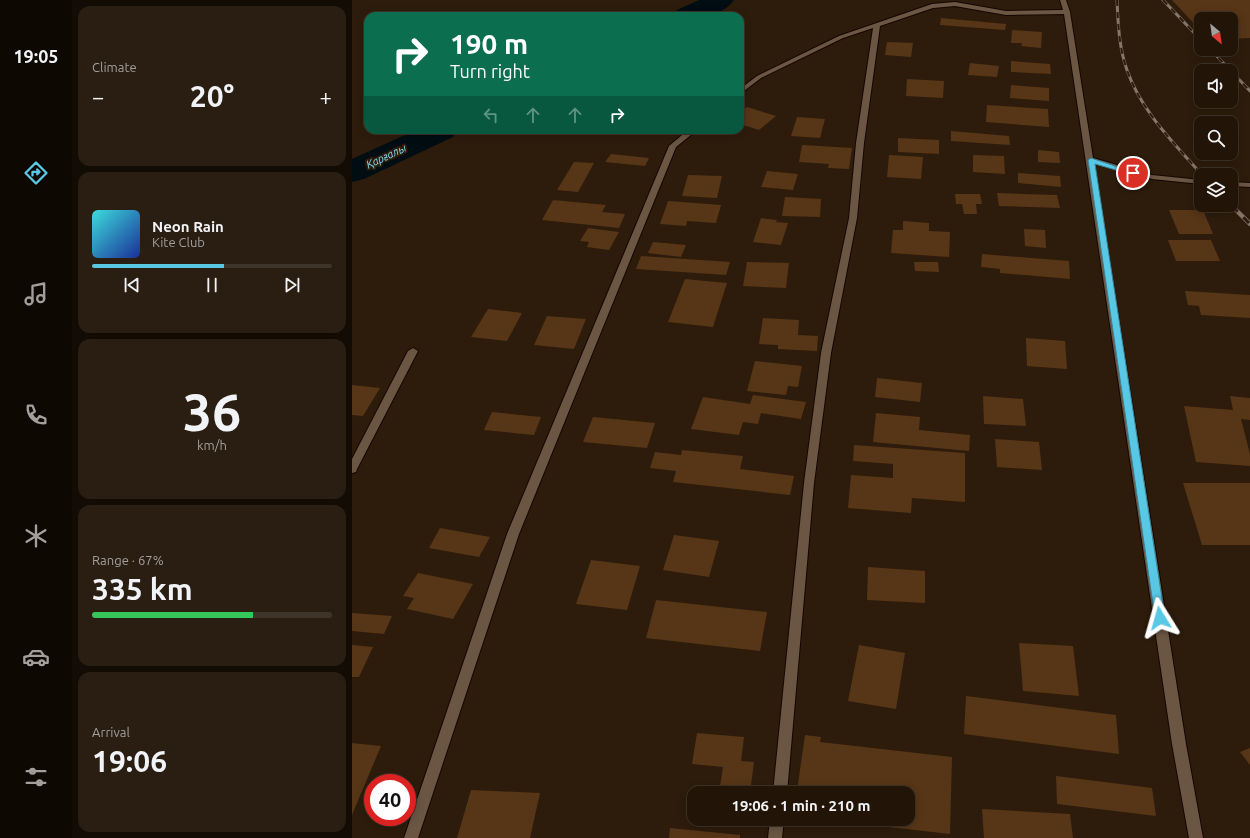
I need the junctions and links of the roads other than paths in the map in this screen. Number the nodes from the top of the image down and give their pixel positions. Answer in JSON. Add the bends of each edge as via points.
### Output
{"nodes":[{"id":1,"x":1063,"y":0,"type":"edge"},
{"id":2,"x":1067,"y":12,"type":"junction"},
{"id":3,"x":877,"y":24,"type":"junction"},
{"id":4,"x":744,"y":89,"type":"edge"},
{"id":5,"x":687,"y":134,"type":"edge"},
{"id":6,"x":1091,"y":160,"type":"junction"},
{"id":7,"x":1194,"y":181,"type":"edge"},
{"id":8,"x":1238,"y":184,"type":"edge"},
{"id":9,"x":1250,"y":185,"type":"edge"},
{"id":10,"x":413,"y":351,"type":"dead end"},
{"id":11,"x":352,"y":469,"type":"edge"},
{"id":12,"x":781,"y":786,"type":"edge"},
{"id":13,"x":776,"y":826,"type":"edge"},
{"id":14,"x":411,"y":838,"type":"edge"},
{"id":15,"x":775,"y":838,"type":"edge"},
{"id":16,"x":1196,"y":838,"type":"edge"}],
"edges":[{"from":1,"to":2,"type":"street"},
{"from":2,"to":3,"type":"street","via":[[1006,13],[955,4],[932,6]]},
{"from":2,"to":6,"type":"street"},
{"from":3,"to":4,"type":"street","via":[[841,37],[759,77]]},
{"from":3,"to":12,"type":"street","via":[[860,143],[853,218],[826,353],[809,483]]},
{"from":5,"to":14,"type":"street","via":[[673,146],[513,534]]},
{"from":6,"to":7,"type":"street","via":[[1152,177]]},
{"from":6,"to":16,"type":"street","via":[[1179,744]]},
{"from":8,"to":9,"type":"street"},
{"from":10,"to":11,"type":"street"},
{"from":13,"to":15,"type":"street"}]}
